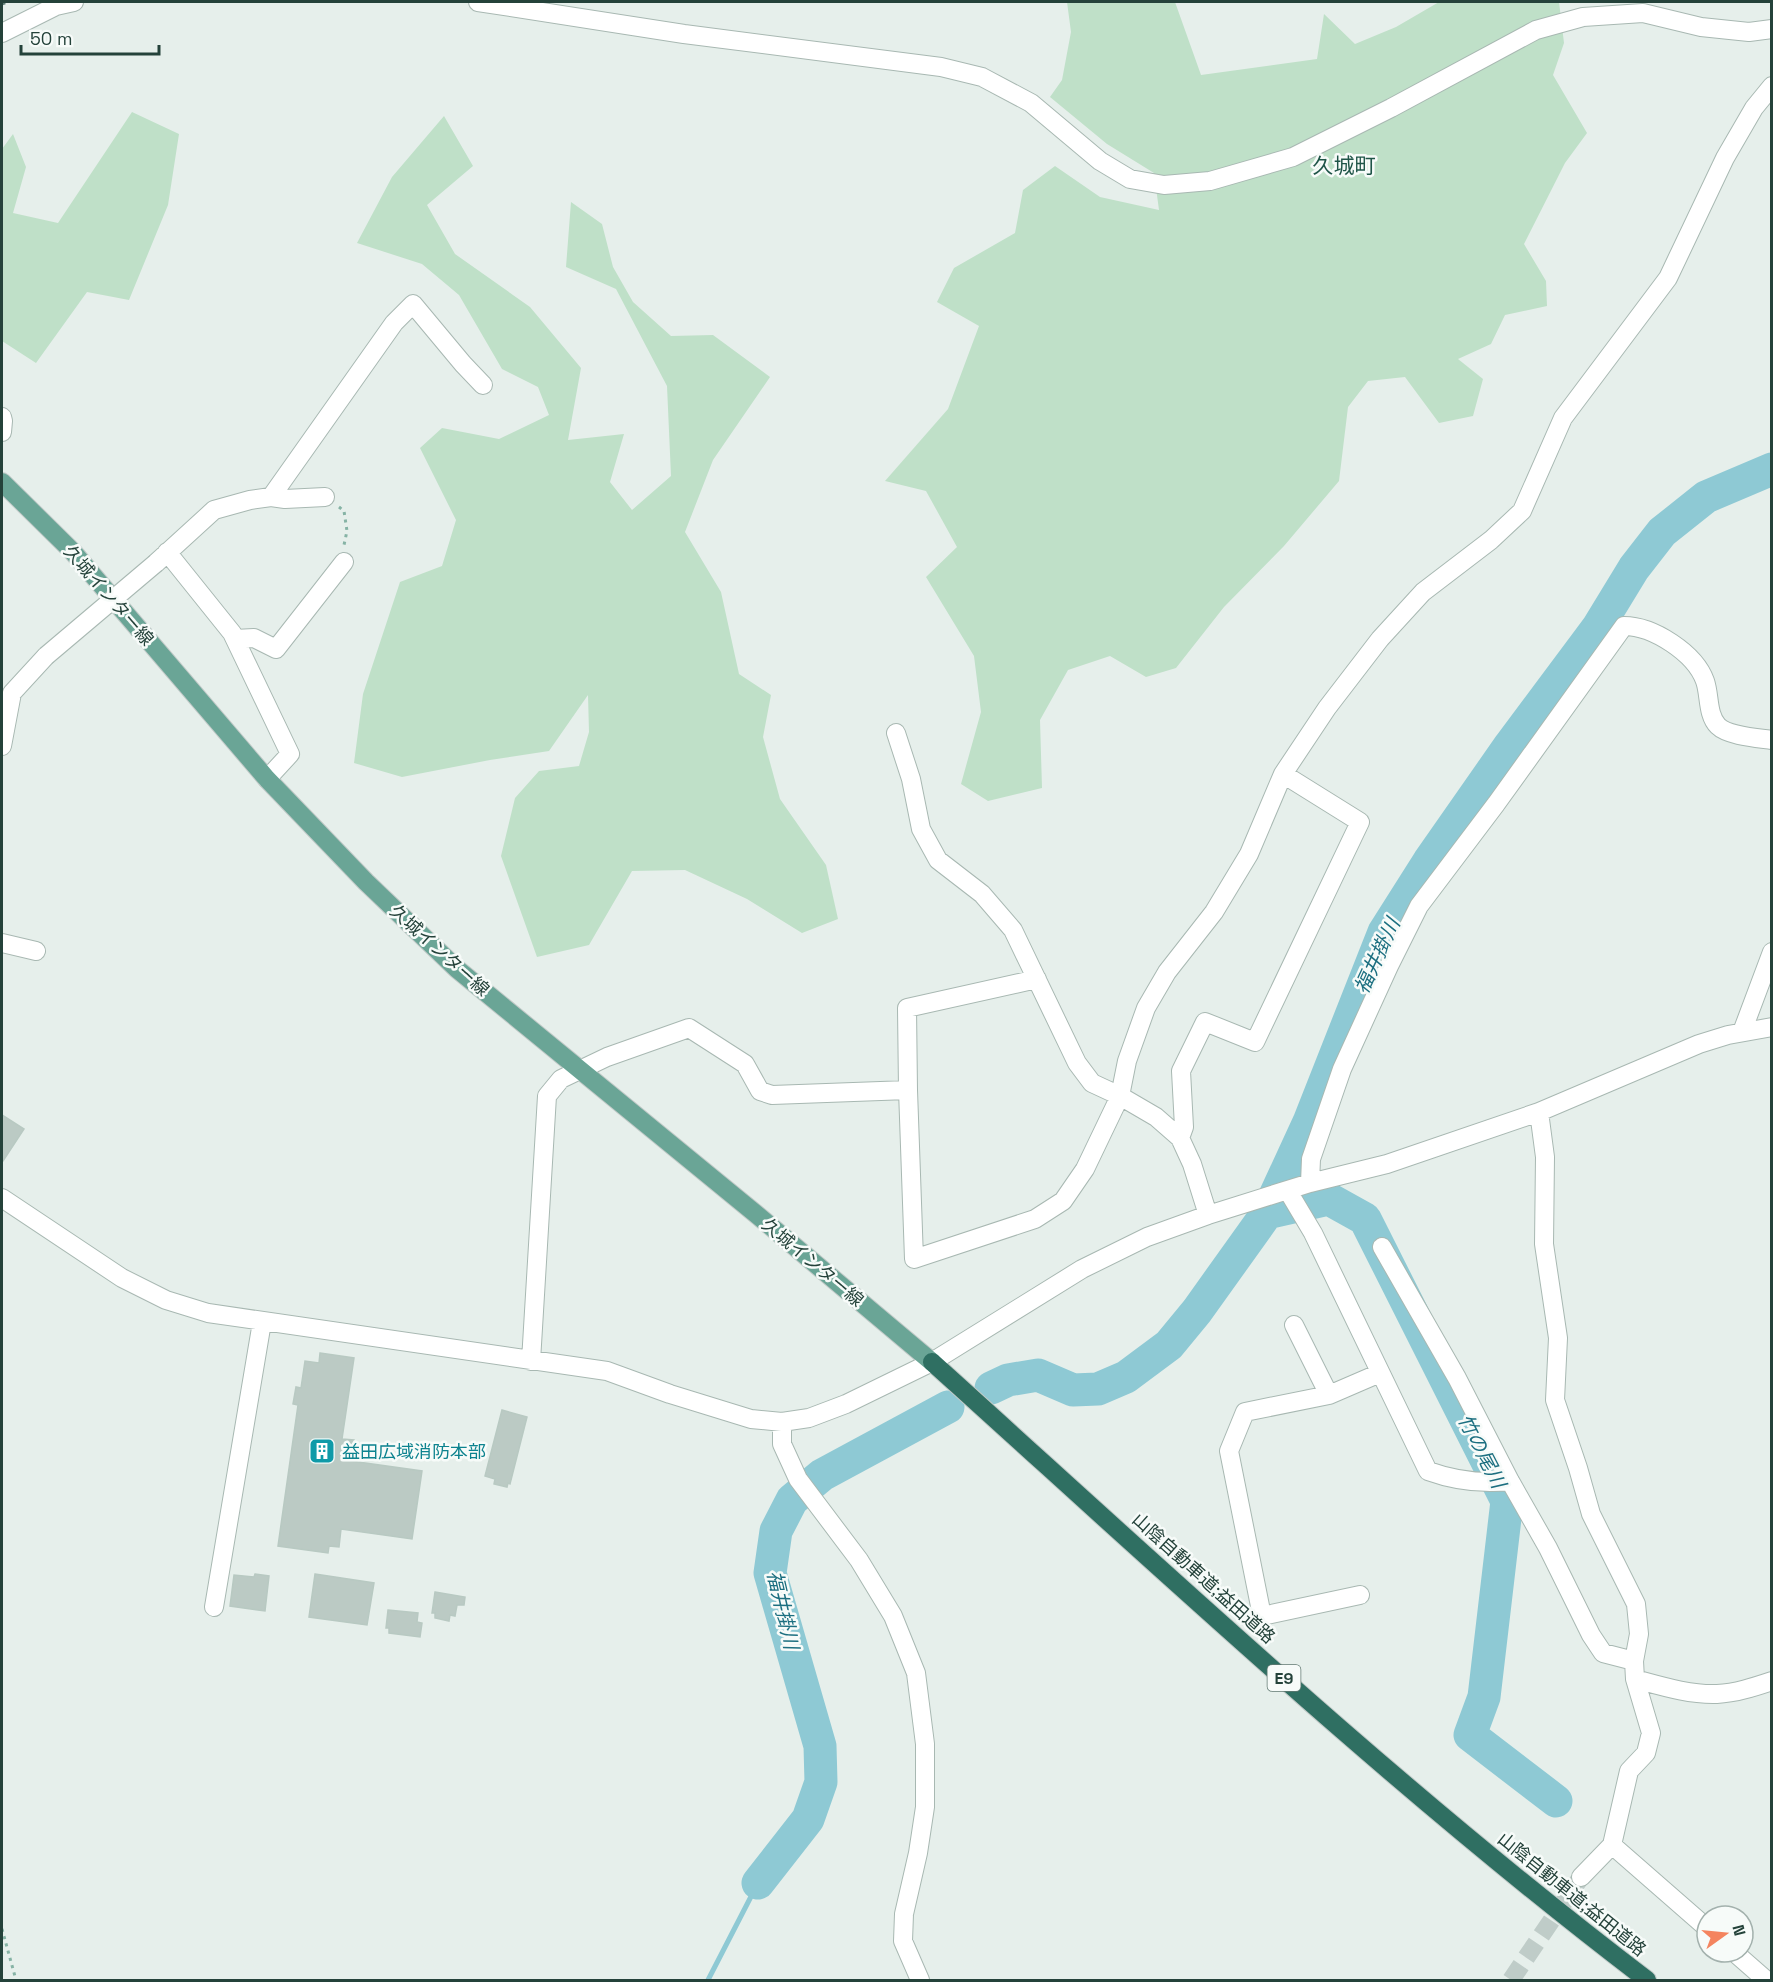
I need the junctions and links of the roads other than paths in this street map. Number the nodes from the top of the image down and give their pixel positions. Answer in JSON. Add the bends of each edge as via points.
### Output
{"nodes":[{"id":1,"x":74,"y":2,"type":"edge"},
{"id":2,"x":478,"y":2,"type":"edge"},
{"id":3,"x":1580,"y":9,"type":"edge"},
{"id":4,"x":1772,"y":29,"type":"edge"},
{"id":5,"x":2,"y":33,"type":"edge"},
{"id":6,"x":1772,"y":86,"type":"edge"},
{"id":7,"x":483,"y":385,"type":"dead end"},
{"id":8,"x":2,"y":417,"type":"edge"},
{"id":9,"x":2,"y":432,"type":"edge"},
{"id":10,"x":2,"y":482,"type":"edge"},
{"id":11,"x":326,"y":496,"type":"road end"},
{"id":12,"x":271,"y":497,"type":"junction"},
{"id":13,"x":162,"y":557,"type":"junction"},
{"id":14,"x":344,"y":562,"type":"road end"},
{"id":15,"x":235,"y":639,"type":"junction"},
{"id":16,"x":896,"y":733,"type":"dead end"},
{"id":17,"x":1772,"y":740,"type":"edge"},
{"id":18,"x":2,"y":746,"type":"edge"},
{"id":19,"x":1283,"y":774,"type":"junction"},
{"id":20,"x":267,"y":779,"type":"junction"},
{"id":21,"x":2,"y":943,"type":"edge"},
{"id":22,"x":36,"y":951,"type":"dead end"},
{"id":23,"x":1772,"y":952,"type":"edge"},
{"id":24,"x":1036,"y":979,"type":"junction"},
{"id":25,"x":1772,"y":1027,"type":"edge"},
{"id":26,"x":1742,"y":1032,"type":"junction"},
{"id":27,"x":580,"y":1070,"type":"junction"},
{"id":28,"x":908,"y":1090,"type":"junction"},
{"id":29,"x":1120,"y":1096,"type":"junction"},
{"id":30,"x":1539,"y":1112,"type":"junction"},
{"id":31,"x":1180,"y":1138,"type":"junction"},
{"id":32,"x":1310,"y":1183,"type":"junction"},
{"id":33,"x":1288,"y":1191,"type":"junction"},
{"id":34,"x":2,"y":1198,"type":"edge"},
{"id":35,"x":1208,"y":1215,"type":"junction"},
{"id":36,"x":1382,"y":1247,"type":"dead end"},
{"id":37,"x":262,"y":1322,"type":"junction"},
{"id":38,"x":1294,"y":1325,"type":"dead end"},
{"id":39,"x":531,"y":1361,"type":"junction"},
{"id":40,"x":932,"y":1362,"type":"junction"},
{"id":41,"x":1380,"y":1373,"type":"junction"},
{"id":42,"x":1329,"y":1395,"type":"junction"},
{"id":43,"x":782,"y":1422,"type":"junction"},
{"id":44,"x":1510,"y":1481,"type":"junction"},
{"id":45,"x":1360,"y":1595,"type":"dead end"},
{"id":46,"x":214,"y":1607,"type":"dead end"},
{"id":47,"x":1635,"y":1670,"type":"junction"},
{"id":48,"x":1772,"y":1681,"type":"edge"},
{"id":49,"x":1612,"y":1845,"type":"junction"},
{"id":50,"x":1581,"y":1877,"type":"tunnel mouth"},
{"id":51,"x":1695,"y":1918,"type":"edge"},
{"id":52,"x":1748,"y":1964,"type":"edge"},
{"id":53,"x":920,"y":1980,"type":"edge"},
{"id":54,"x":1647,"y":1980,"type":"edge"},
{"id":55,"x":1766,"y":1980,"type":"edge"}],
"edges":[{"from":1,"to":5,"type":"street","via":[[56,6]]},
{"from":2,"to":3,"type":"street","via":[[684,34],[941,67],[982,77],[1031,103],[1100,162],[1130,179],[1164,184],[1210,181],[1293,157]]},
{"from":3,"to":4,"type":"street","via":[[1643,13],[1701,27],[1749,32]]},
{"from":6,"to":19,"type":"street","via":[[1754,108],[1725,158],[1668,278],[1563,418],[1522,512],[1423,592],[1327,708]]},
{"from":7,"to":12,"type":"street","via":[[413,304],[380,342]]},
{"from":8,"to":9,"type":"street"},
{"from":10,"to":20,"type":"main road","name":"久城インター線","via":[[73,552]]},
{"from":11,"to":12,"type":"street"},
{"from":12,"to":13,"type":"street","via":[[214,510]]},
{"from":13,"to":15,"type":"street"},
{"from":13,"to":18,"type":"street","bridge":true,"via":[[46,656],[12,693]]},
{"from":14,"to":15,"type":"street","via":[[276,650],[254,638]]},
{"from":15,"to":20,"type":"street","via":[[290,754]]},
{"from":16,"to":24,"type":"street","via":[[921,829],[938,861],[982,894],[1013,930]]},
{"from":17,"to":32,"type":"street","via":[[1737,735],[1718,727],[1711,714],[1705,680],[1692,660],[1661,636],[1637,626],[1624,626],[1419,906],[1342,1069],[1311,1159]]},
{"from":19,"to":29,"type":"street","via":[[1249,854],[1214,912],[1167,972],[1146,1008],[1127,1060]]},
{"from":19,"to":31,"type":"street","via":[[1360,822],[1255,1042],[1204,1022],[1181,1071],[1184,1127]]},
{"from":20,"to":27,"type":"main road","name":"久城インター線","via":[[457,969]]},
{"from":21,"to":22,"type":"street"},
{"from":23,"to":26,"type":"street"},
{"from":24,"to":28,"type":"street","via":[[907,1008]]},
{"from":24,"to":29,"type":"street","via":[[1077,1063],[1092,1083]]},
{"from":25,"to":26,"type":"street"},
{"from":26,"to":30,"type":"street","via":[[1699,1044]]},
{"from":27,"to":28,"type":"street","via":[[689,1028],[745,1064],[760,1091],[772,1095]]},
{"from":27,"to":39,"type":"street","via":[[561,1079],[547,1096]]},
{"from":27,"to":40,"type":"main road","name":"久城インター線"},
{"from":28,"to":29,"type":"street","via":[[914,1259],[1035,1219],[1063,1201],[1085,1169]]},
{"from":29,"to":31,"type":"street","via":[[1156,1117]]},
{"from":30,"to":32,"type":"street","via":[[1387,1164]]},
{"from":30,"to":47,"type":"street","via":[[1545,1157],[1544,1244],[1558,1338],[1555,1400],[1591,1514],[1636,1604],[1639,1634]]},
{"from":31,"to":35,"type":"street"},
{"from":32,"to":33,"type":"street"},
{"from":33,"to":35,"type":"street"},
{"from":33,"to":41,"type":"street","via":[[1313,1233]]},
{"from":34,"to":37,"type":"street","via":[[122,1278],[165,1300],[208,1313]]},
{"from":35,"to":40,"type":"street","via":[[1147,1237],[1082,1269]]},
{"from":36,"to":44,"type":"street"},
{"from":37,"to":39,"type":"street"},
{"from":37,"to":46,"type":"street"},
{"from":38,"to":42,"type":"street"},
{"from":39,"to":43,"type":"street","via":[[607,1371],[751,1419]]},
{"from":40,"to":43,"type":"street","via":[[846,1404],[809,1418]]},
{"from":40,"to":54,"type":"highway","name":"山陰自動車道;益田道路","number":"E9","via":[[1391,1774]]},
{"from":41,"to":42,"type":"street"},
{"from":41,"to":44,"type":"street","via":[[1428,1471],[1446,1478]]},
{"from":42,"to":45,"type":"street","via":[[1245,1412],[1229,1451],[1262,1616]]},
{"from":43,"to":53,"type":"street","via":[[782,1444],[798,1479],[859,1560],[893,1616],[916,1673],[925,1744],[925,1807],[904,1914],[903,1941]]},
{"from":44,"to":47,"type":"street","via":[[1591,1635],[1603,1653]]},
{"from":47,"to":48,"type":"street","via":[[1673,1689],[1716,1694]]},
{"from":47,"to":49,"type":"street","via":[[1651,1733],[1647,1753],[1629,1772]]},
{"from":49,"to":50,"type":"street"},
{"from":49,"to":51,"type":"street"},
{"from":52,"to":55,"type":"street"}]}
